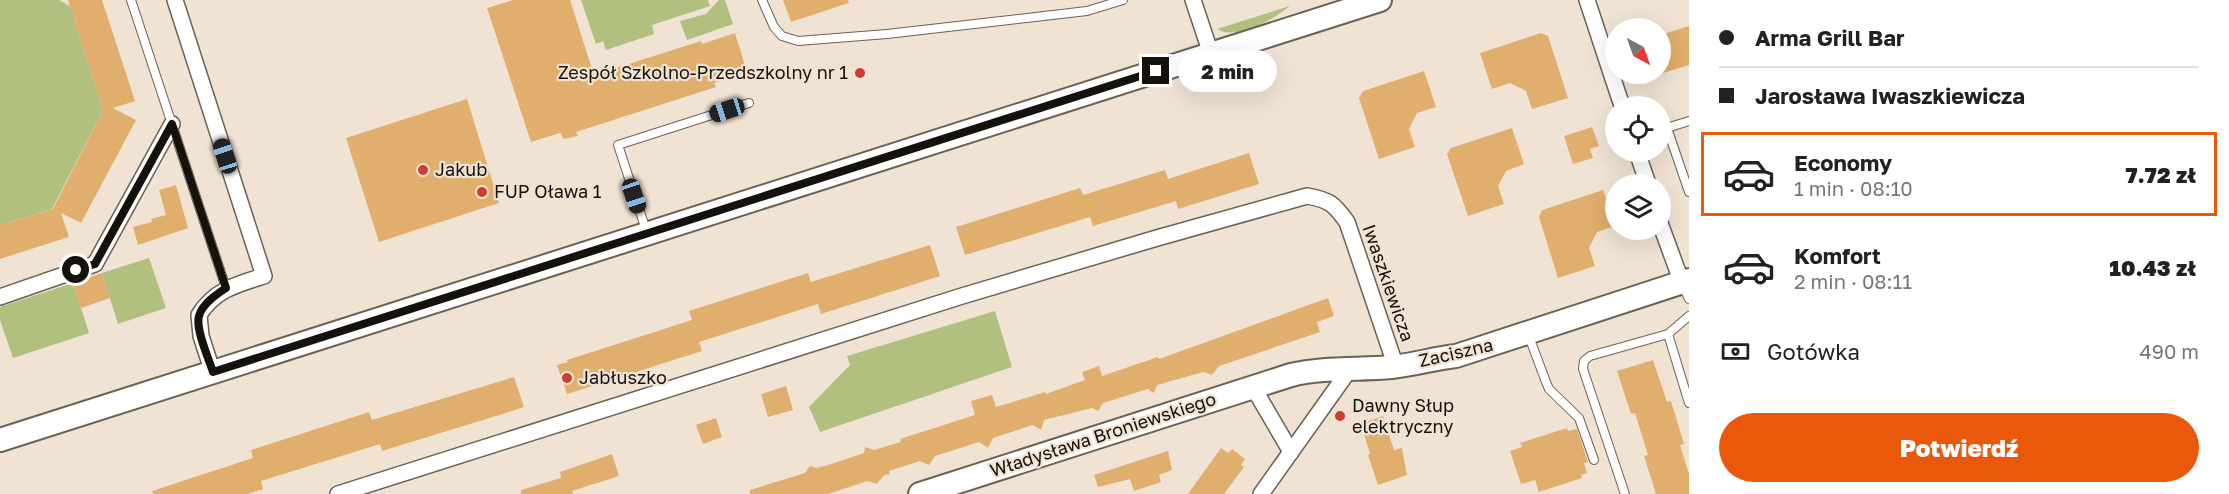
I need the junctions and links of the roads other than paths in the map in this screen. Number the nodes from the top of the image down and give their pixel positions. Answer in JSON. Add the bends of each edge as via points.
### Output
{"nodes":[{"id":1,"x":132,"y":0,"type":"edge"},
{"id":2,"x":175,"y":0,"type":"edge"},
{"id":3,"x":762,"y":0,"type":"edge"},
{"id":4,"x":1123,"y":0,"type":"edge"},
{"id":5,"x":1193,"y":0,"type":"edge"},
{"id":6,"x":1380,"y":0,"type":"edge"},
{"id":7,"x":1587,"y":0,"type":"edge"},
{"id":8,"x":1111,"y":1,"type":"edge"},
{"id":9,"x":1211,"y":54,"type":"junction"},
{"id":10,"x":1619,"y":96,"type":"edge"},
{"id":11,"x":749,"y":103,"type":"dead end"},
{"id":12,"x":1689,"y":121,"type":"edge"},
{"id":13,"x":172,"y":124,"type":"junction"},
{"id":14,"x":1671,"y":127,"type":"edge"},
{"id":15,"x":1671,"y":147,"type":"edge"},
{"id":16,"x":1689,"y":192,"type":"edge"},
{"id":17,"x":648,"y":234,"type":"junction"},
{"id":18,"x":1667,"y":240,"type":"edge"},
{"id":19,"x":1687,"y":287,"type":"edge"},
{"id":20,"x":226,"y":288,"type":"junction"},
{"id":21,"x":0,"y":297,"type":"edge"},
{"id":22,"x":1689,"y":316,"type":"edge"},
{"id":23,"x":1528,"y":333,"type":"junction"},
{"id":24,"x":1668,"y":334,"type":"junction"},
{"id":25,"x":1396,"y":367,"type":"junction"},
{"id":26,"x":1350,"y":369,"type":"junction"},
{"id":27,"x":213,"y":372,"type":"junction"},
{"id":28,"x":1253,"y":387,"type":"junction"},
{"id":29,"x":1689,"y":403,"type":"edge"},
{"id":30,"x":0,"y":440,"type":"edge"},
{"id":31,"x":1291,"y":452,"type":"junction"},
{"id":32,"x":1594,"y":460,"type":"dead end"},
{"id":33,"x":338,"y":494,"type":"edge"},
{"id":34,"x":920,"y":494,"type":"edge"},
{"id":35,"x":1261,"y":494,"type":"edge"},
{"id":36,"x":1625,"y":494,"type":"edge"}],
"edges":[{"from":1,"to":13,"type":"lane"},
{"from":2,"to":20,"type":"street","via":[[264,276]]},
{"from":3,"to":8,"type":"lane","via":[[774,27],[782,36],[798,41],[1087,11]]},
{"from":4,"to":8,"type":"lane"},
{"from":5,"to":9,"type":"street"},
{"from":6,"to":9,"type":"street"},
{"from":7,"to":10,"type":"street"},
{"from":9,"to":17,"type":"street"},
{"from":11,"to":17,"type":"lane","via":[[618,145]]},
{"from":12,"to":14,"type":"lane"},
{"from":13,"to":20,"type":"lane"},
{"from":13,"to":21,"type":"street","via":[[95,264]]},
{"from":15,"to":16,"type":"lane"},
{"from":17,"to":27,"type":"street"},
{"from":18,"to":19,"type":"street"},
{"from":19,"to":23,"type":"street","name":"Zaciszna"},
{"from":20,"to":27,"type":"street","via":[[210,301],[198,319]]},
{"from":22,"to":24,"type":"lane"},
{"from":23,"to":25,"type":"street","name":"Zaciszna","via":[[1456,356]]},
{"from":23,"to":32,"type":"lane","via":[[1549,389],[1579,418]]},
{"from":24,"to":29,"type":"lane"},
{"from":24,"to":36,"type":"lane","via":[[1584,361]]},
{"from":25,"to":26,"type":"street","name":"Zaciszna"},
{"from":25,"to":33,"type":"street","name":"Iwaszkiewicza","via":[[1352,234],[1335,206],[1307,196],[962,296]]},
{"from":26,"to":28,"type":"street","name":"Władysława Broniewskiego","via":[[1310,371]]},
{"from":26,"to":31,"type":"street"},
{"from":27,"to":30,"type":"street"},
{"from":28,"to":31,"type":"street"},
{"from":28,"to":34,"type":"street","name":"Władysława Broniewskiego"},
{"from":31,"to":35,"type":"street"}]}
